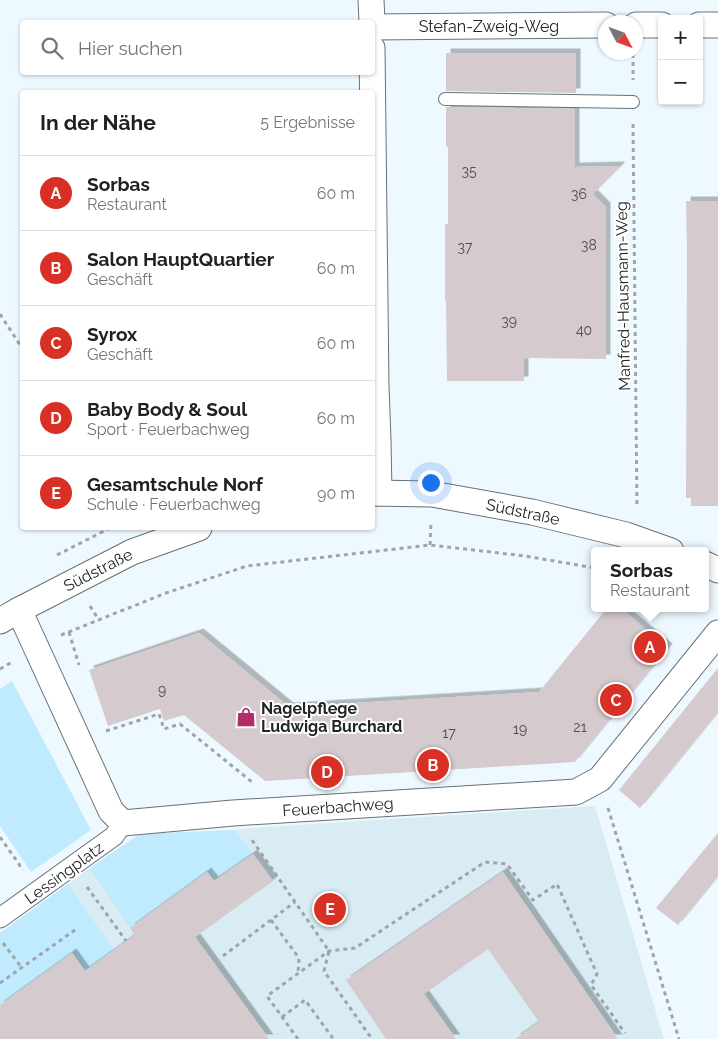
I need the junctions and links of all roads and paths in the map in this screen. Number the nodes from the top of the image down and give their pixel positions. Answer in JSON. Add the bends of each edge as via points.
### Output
{"nodes":[{"id":1,"x":371,"y":0,"type":"edge"},
{"id":2,"x":372,"y":20,"type":"edge"},
{"id":3,"x":598,"y":25,"type":"edge"},
{"id":4,"x":643,"y":25,"type":"edge"},
{"id":5,"x":658,"y":25,"type":"edge"},
{"id":6,"x":703,"y":25,"type":"edge"},
{"id":7,"x":718,"y":25,"type":"edge"},
{"id":8,"x":375,"y":27,"type":"edge"},
{"id":9,"x":633,"y":60,"type":"edge"},
{"id":10,"x":372,"y":75,"type":"edge"},
{"id":11,"x":372,"y":90,"type":"edge"},
{"id":12,"x":445,"y":99,"type":"dead end"},
{"id":13,"x":633,"y":102,"type":"junction"},
{"id":14,"x":375,"y":302,"type":"edge"},
{"id":15,"x":0,"y":314,"type":"edge"},
{"id":16,"x":20,"y":345,"type":"edge"},
{"id":17,"x":376,"y":493,"type":"edge"},
{"id":18,"x":106,"y":530,"type":"edge"},
{"id":19,"x":193,"y":530,"type":"edge"},
{"id":20,"x":637,"y":538,"type":"junction"},
{"id":21,"x":661,"y":547,"type":"edge"},
{"id":22,"x":60,"y":553,"type":"dead end"},
{"id":23,"x":591,"y":567,"type":"edge"},
{"id":24,"x":10,"y":616,"type":"edge"},
{"id":25,"x":718,"y":633,"type":"edge"},
{"id":26,"x":36,"y":646,"type":"junction"},
{"id":27,"x":100,"y":733,"type":"dead end"},
{"id":28,"x":600,"y":779,"type":"junction"},
{"id":29,"x":258,"y":787,"type":"dead end"},
{"id":30,"x":233,"y":813,"type":"junction"},
{"id":31,"x":123,"y":823,"type":"junction"},
{"id":32,"x":0,"y":837,"type":"edge"},
{"id":33,"x":72,"y":866,"type":"junction"},
{"id":34,"x":37,"y":892,"type":"junction"},
{"id":35,"x":296,"y":902,"type":"junction"},
{"id":36,"x":0,"y":918,"type":"edge"},
{"id":37,"x":271,"y":920,"type":"junction"},
{"id":38,"x":74,"y":930,"type":"dead end"},
{"id":39,"x":0,"y":939,"type":"edge"},
{"id":40,"x":126,"y":941,"type":"dead end"},
{"id":41,"x":329,"y":951,"type":"junction"},
{"id":42,"x":223,"y":956,"type":"dead end"},
{"id":43,"x":22,"y":968,"type":"junction"},
{"id":44,"x":298,"y":974,"type":"junction"},
{"id":45,"x":0,"y":983,"type":"edge"},
{"id":46,"x":282,"y":1017,"type":"junction"},
{"id":47,"x":626,"y":1033,"type":"dead end"},
{"id":48,"x":298,"y":1039,"type":"edge"},
{"id":49,"x":330,"y":1039,"type":"edge"},
{"id":50,"x":372,"y":1039,"type":"edge"},
{"id":51,"x":679,"y":1039,"type":"edge"}],
"edges":[{"from":1,"to":2,"type":"street"},
{"from":3,"to":8,"type":"street","name":"Stefan-Zweig-Weg"},
{"from":4,"to":5,"type":"street"},
{"from":6,"to":7,"type":"street"},
{"from":9,"to":13,"type":"path","name":"Manfred-Hausmann-Weg"},
{"from":10,"to":11,"type":"street"},
{"from":12,"to":13,"type":"lane"},
{"from":13,"to":20,"type":"path","name":"Manfred-Hausmann-Weg"},
{"from":14,"to":17,"type":"street"},
{"from":15,"to":16,"type":"path"},
{"from":17,"to":20,"type":"street","name":"Südstraße","via":[[432,494],[532,512]]},
{"from":18,"to":22,"type":"path"},
{"from":19,"to":24,"type":"street","name":"Südstraße","via":[[132,552]]},
{"from":20,"to":21,"type":"street","name":"Südstraße"},
{"from":23,"to":26,"type":"path","via":[[430,545],[247,566],[166,593]]},
{"from":24,"to":26,"type":"street"},
{"from":25,"to":28,"type":"street","name":"Feuerbachweg"},
{"from":26,"to":31,"type":"street","via":[[111,811]]},
{"from":27,"to":29,"type":"path","via":[[160,714],[164,729],[180,724]]},
{"from":28,"to":30,"type":"street","name":"Feuerbachweg","via":[[576,792]]},
{"from":28,"to":51,"type":"path"},
{"from":30,"to":31,"type":"street","name":"Feuerbachweg"},
{"from":30,"to":35,"type":"path"},
{"from":31,"to":33,"type":"street","name":"Lessingplatz","via":[[114,836]]},
{"from":32,"to":34,"type":"path"},
{"from":33,"to":34,"type":"street","name":"Lessingplatz"},
{"from":33,"to":40,"type":"path"},
{"from":34,"to":36,"type":"street","name":"Lessingplatz"},
{"from":35,"to":37,"type":"path"},
{"from":35,"to":41,"type":"path"},
{"from":37,"to":42,"type":"path"},
{"from":37,"to":44,"type":"path","via":[[299,958]]},
{"from":38,"to":43,"type":"path"},
{"from":39,"to":43,"type":"path"},
{"from":41,"to":44,"type":"path"},
{"from":41,"to":47,"type":"path","via":[[355,948],[485,862],[507,864],[533,900],[557,884],[597,974],[591,985]]},
{"from":41,"to":50,"type":"path","via":[[324,971]]},
{"from":43,"to":45,"type":"path"},
{"from":44,"to":46,"type":"path","via":[[267,996]]},
{"from":46,"to":48,"type":"path"},
{"from":46,"to":49,"type":"path","via":[[305,1000],[332,1037]]}]}
